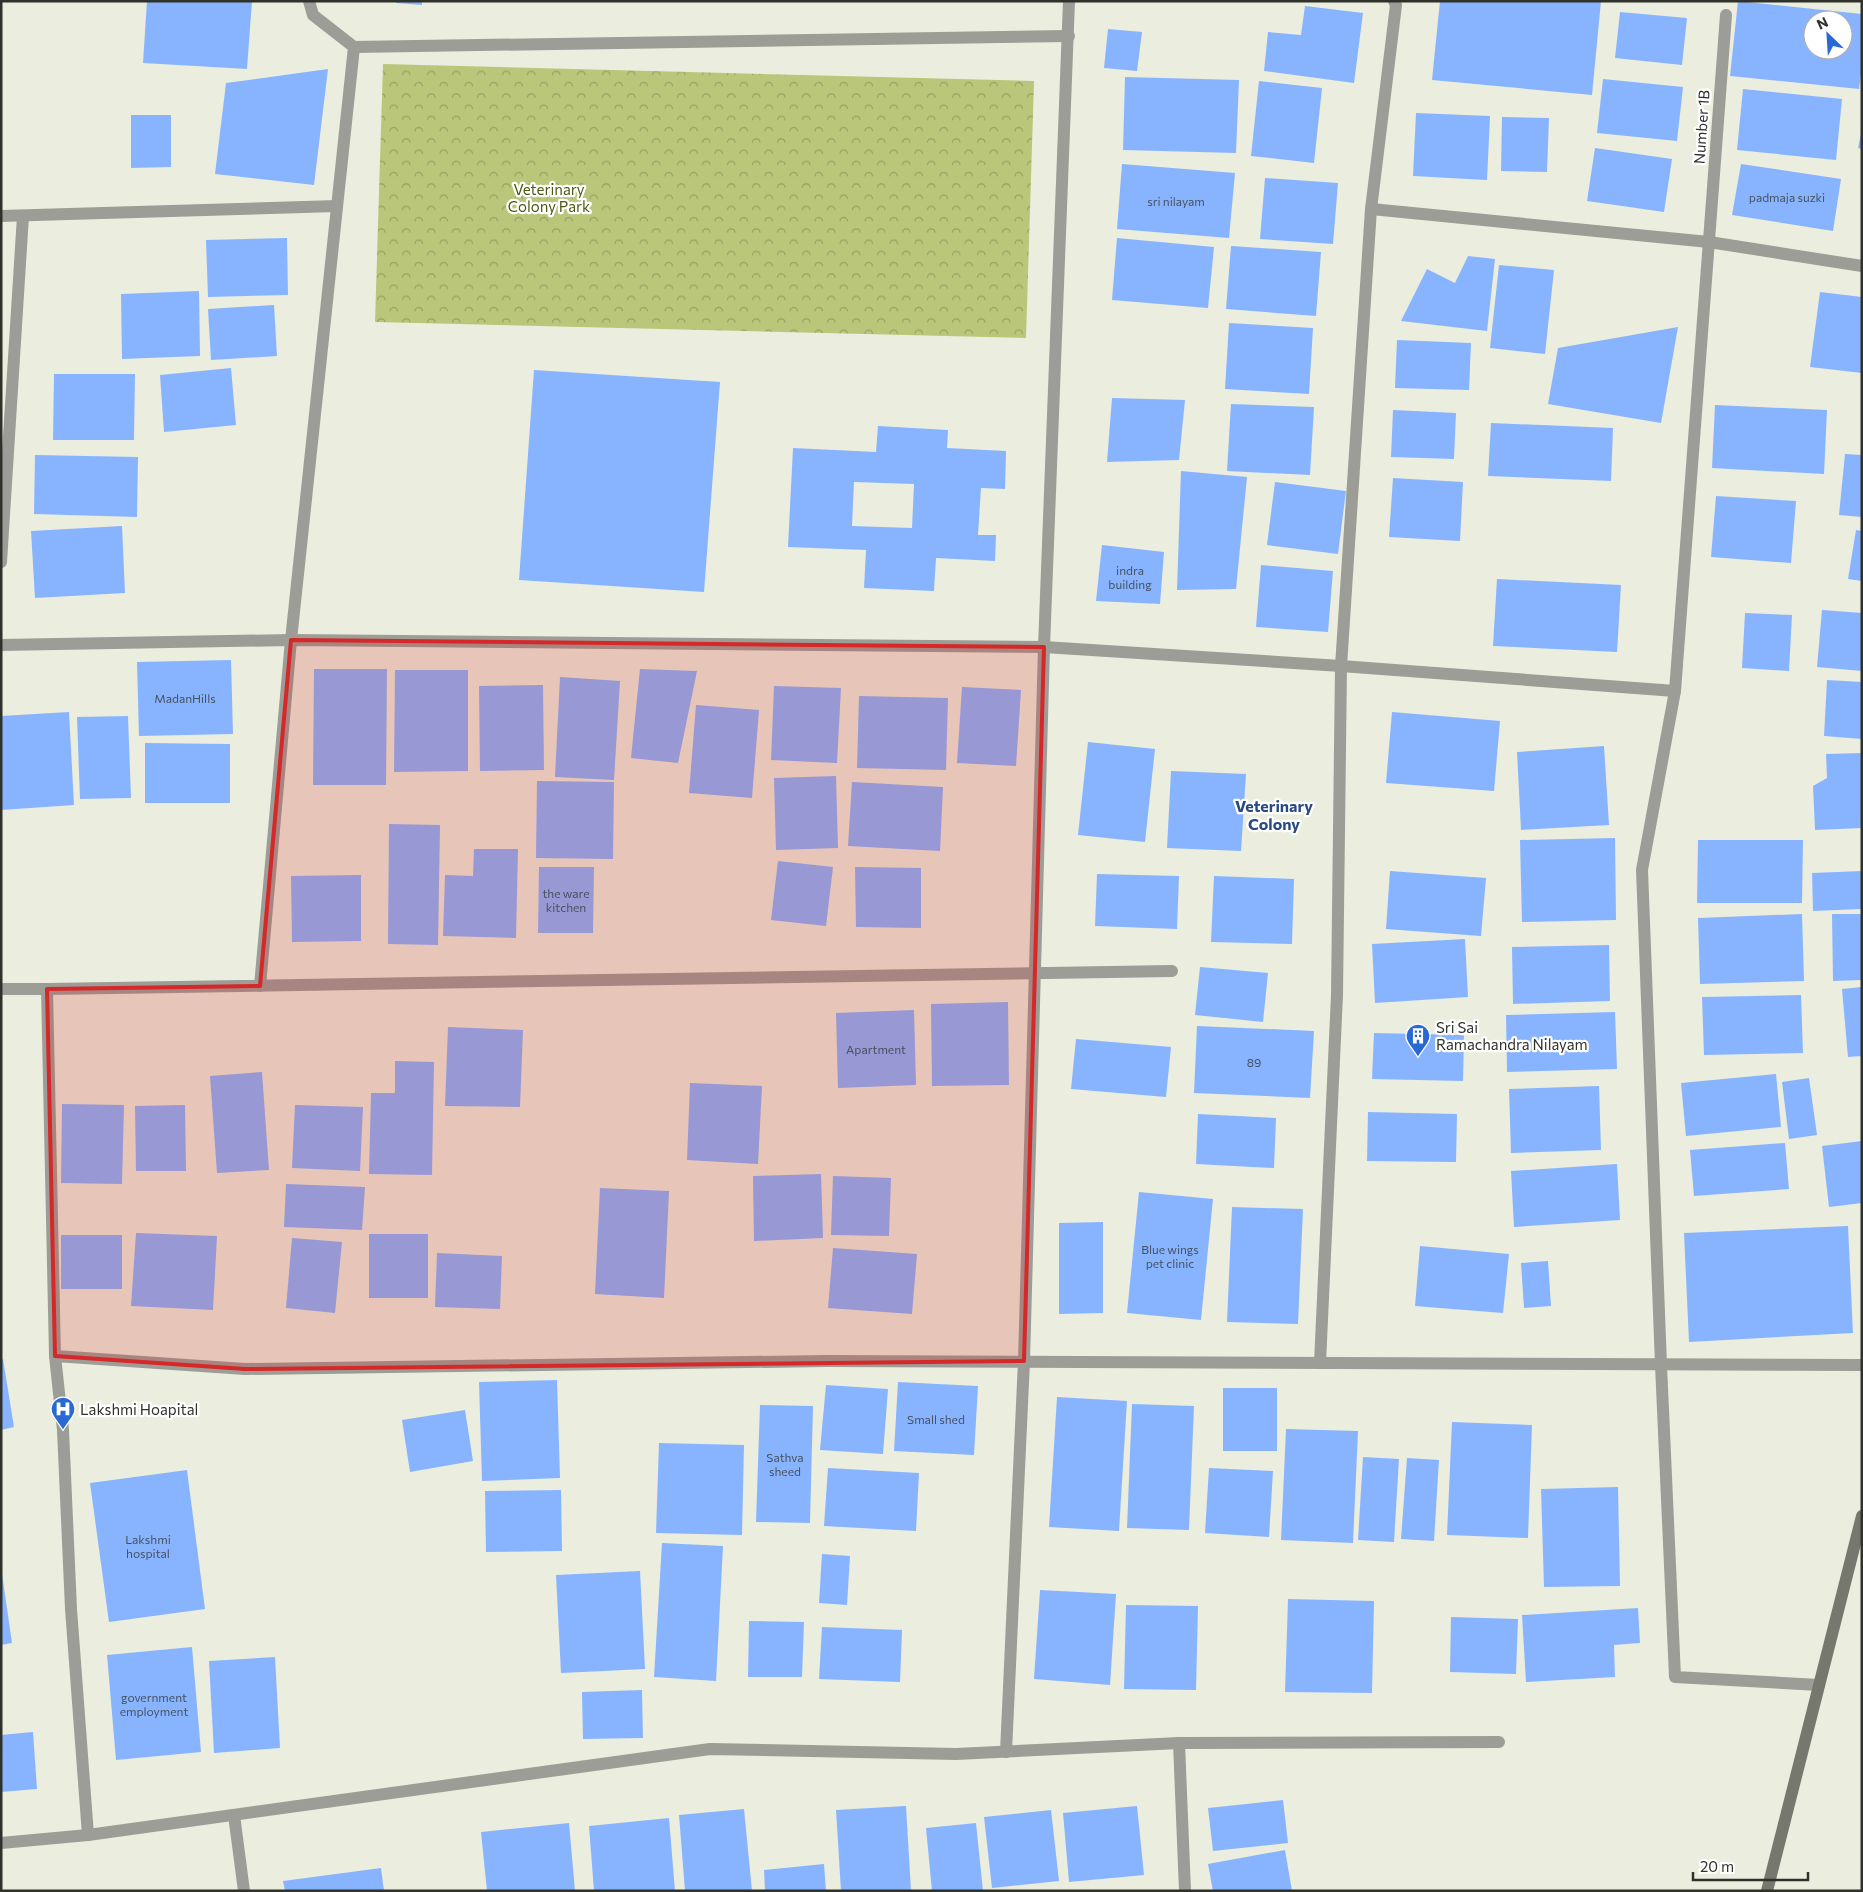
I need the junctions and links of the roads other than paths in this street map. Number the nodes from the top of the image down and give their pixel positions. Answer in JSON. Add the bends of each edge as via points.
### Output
{"nodes":[{"id":1,"x":309,"y":1,"type":"edge"},
{"id":2,"x":1069,"y":1,"type":"edge"},
{"id":3,"x":1394,"y":1,"type":"edge"},
{"id":4,"x":1726,"y":15,"type":"dead end"},
{"id":5,"x":1069,"y":36,"type":"junction"},
{"id":6,"x":354,"y":47,"type":"junction"},
{"id":7,"x":337,"y":206,"type":"junction"},
{"id":8,"x":1371,"y":209,"type":"junction"},
{"id":9,"x":1,"y":216,"type":"edge"},
{"id":10,"x":22,"y":216,"type":"junction"},
{"id":11,"x":1709,"y":242,"type":"junction"},
{"id":12,"x":1862,"y":266,"type":"edge"},
{"id":13,"x":1,"y":562,"type":"edge"},
{"id":14,"x":291,"y":640,"type":"junction"},
{"id":15,"x":1,"y":645,"type":"edge"},
{"id":16,"x":1044,"y":647,"type":"junction"},
{"id":17,"x":1341,"y":666,"type":"junction"},
{"id":18,"x":1675,"y":691,"type":"junction"},
{"id":19,"x":1172,"y":971,"type":"dead end"},
{"id":20,"x":1034,"y":974,"type":"junction"},
{"id":21,"x":260,"y":986,"type":"junction"},
{"id":22,"x":1,"y":988,"type":"edge"},
{"id":23,"x":47,"y":989,"type":"junction"},
{"id":24,"x":55,"y":1356,"type":"junction"},
{"id":25,"x":1024,"y":1361,"type":"junction"},
{"id":26,"x":1320,"y":1363,"type":"junction"},
{"id":27,"x":1661,"y":1364,"type":"junction"},
{"id":28,"x":1862,"y":1365,"type":"edge"},
{"id":29,"x":1862,"y":1516,"type":"edge"},
{"id":30,"x":1819,"y":1685,"type":"junction"},
{"id":31,"x":1499,"y":1742,"type":"dead end"},
{"id":32,"x":1179,"y":1743,"type":"junction"},
{"id":33,"x":1006,"y":1752,"type":"junction"},
{"id":34,"x":234,"y":1815,"type":"junction"},
{"id":35,"x":88,"y":1835,"type":"junction"},
{"id":36,"x":1,"y":1843,"type":"edge"},
{"id":37,"x":244,"y":1891,"type":"edge"},
{"id":38,"x":1185,"y":1891,"type":"edge"},
{"id":39,"x":1767,"y":1891,"type":"edge"}],
"edges":[{"from":1,"to":6,"type":"street","via":[[313,15]]},
{"from":2,"to":5,"type":"street"},
{"from":3,"to":8,"type":"street"},
{"from":4,"to":11,"type":"street","name":"Number 1B"},
{"from":5,"to":6,"type":"street"},
{"from":5,"to":16,"type":"street"},
{"from":6,"to":7,"type":"street"},
{"from":7,"to":10,"type":"street"},
{"from":7,"to":14,"type":"street"},
{"from":8,"to":11,"type":"street"},
{"from":8,"to":17,"type":"street"},
{"from":9,"to":10,"type":"street"},
{"from":10,"to":13,"type":"street"},
{"from":11,"to":12,"type":"street"},
{"from":11,"to":18,"type":"street","name":"Number 1B"},
{"from":14,"to":15,"type":"street"},
{"from":14,"to":16,"type":"street"},
{"from":14,"to":21,"type":"street"},
{"from":16,"to":17,"type":"street"},
{"from":16,"to":20,"type":"street"},
{"from":17,"to":18,"type":"street"},
{"from":17,"to":26,"type":"street","via":[[1338,995]]},
{"from":18,"to":27,"type":"street","name":"Number 1B","via":[[1642,870]]},
{"from":19,"to":20,"type":"street"},
{"from":20,"to":21,"type":"street"},
{"from":20,"to":25,"type":"street"},
{"from":21,"to":23,"type":"street"},
{"from":22,"to":23,"type":"street"},
{"from":23,"to":24,"type":"street"},
{"from":24,"to":25,"type":"street","via":[[245,1369]]},
{"from":24,"to":35,"type":"street","via":[[64,1430],[71,1609]]},
{"from":25,"to":26,"type":"street"},
{"from":25,"to":33,"type":"street"},
{"from":26,"to":27,"type":"street"},
{"from":27,"to":28,"type":"street"},
{"from":27,"to":30,"type":"street","name":"Number 1B","via":[[1675,1677]]},
{"from":29,"to":30,"type":"street"},
{"from":30,"to":39,"type":"street"},
{"from":31,"to":32,"type":"street"},
{"from":32,"to":33,"type":"street"},
{"from":32,"to":38,"type":"street"},
{"from":33,"to":34,"type":"street","via":[[956,1754],[710,1749]]},
{"from":34,"to":35,"type":"street"},
{"from":34,"to":37,"type":"street"},
{"from":35,"to":36,"type":"street"}]}
